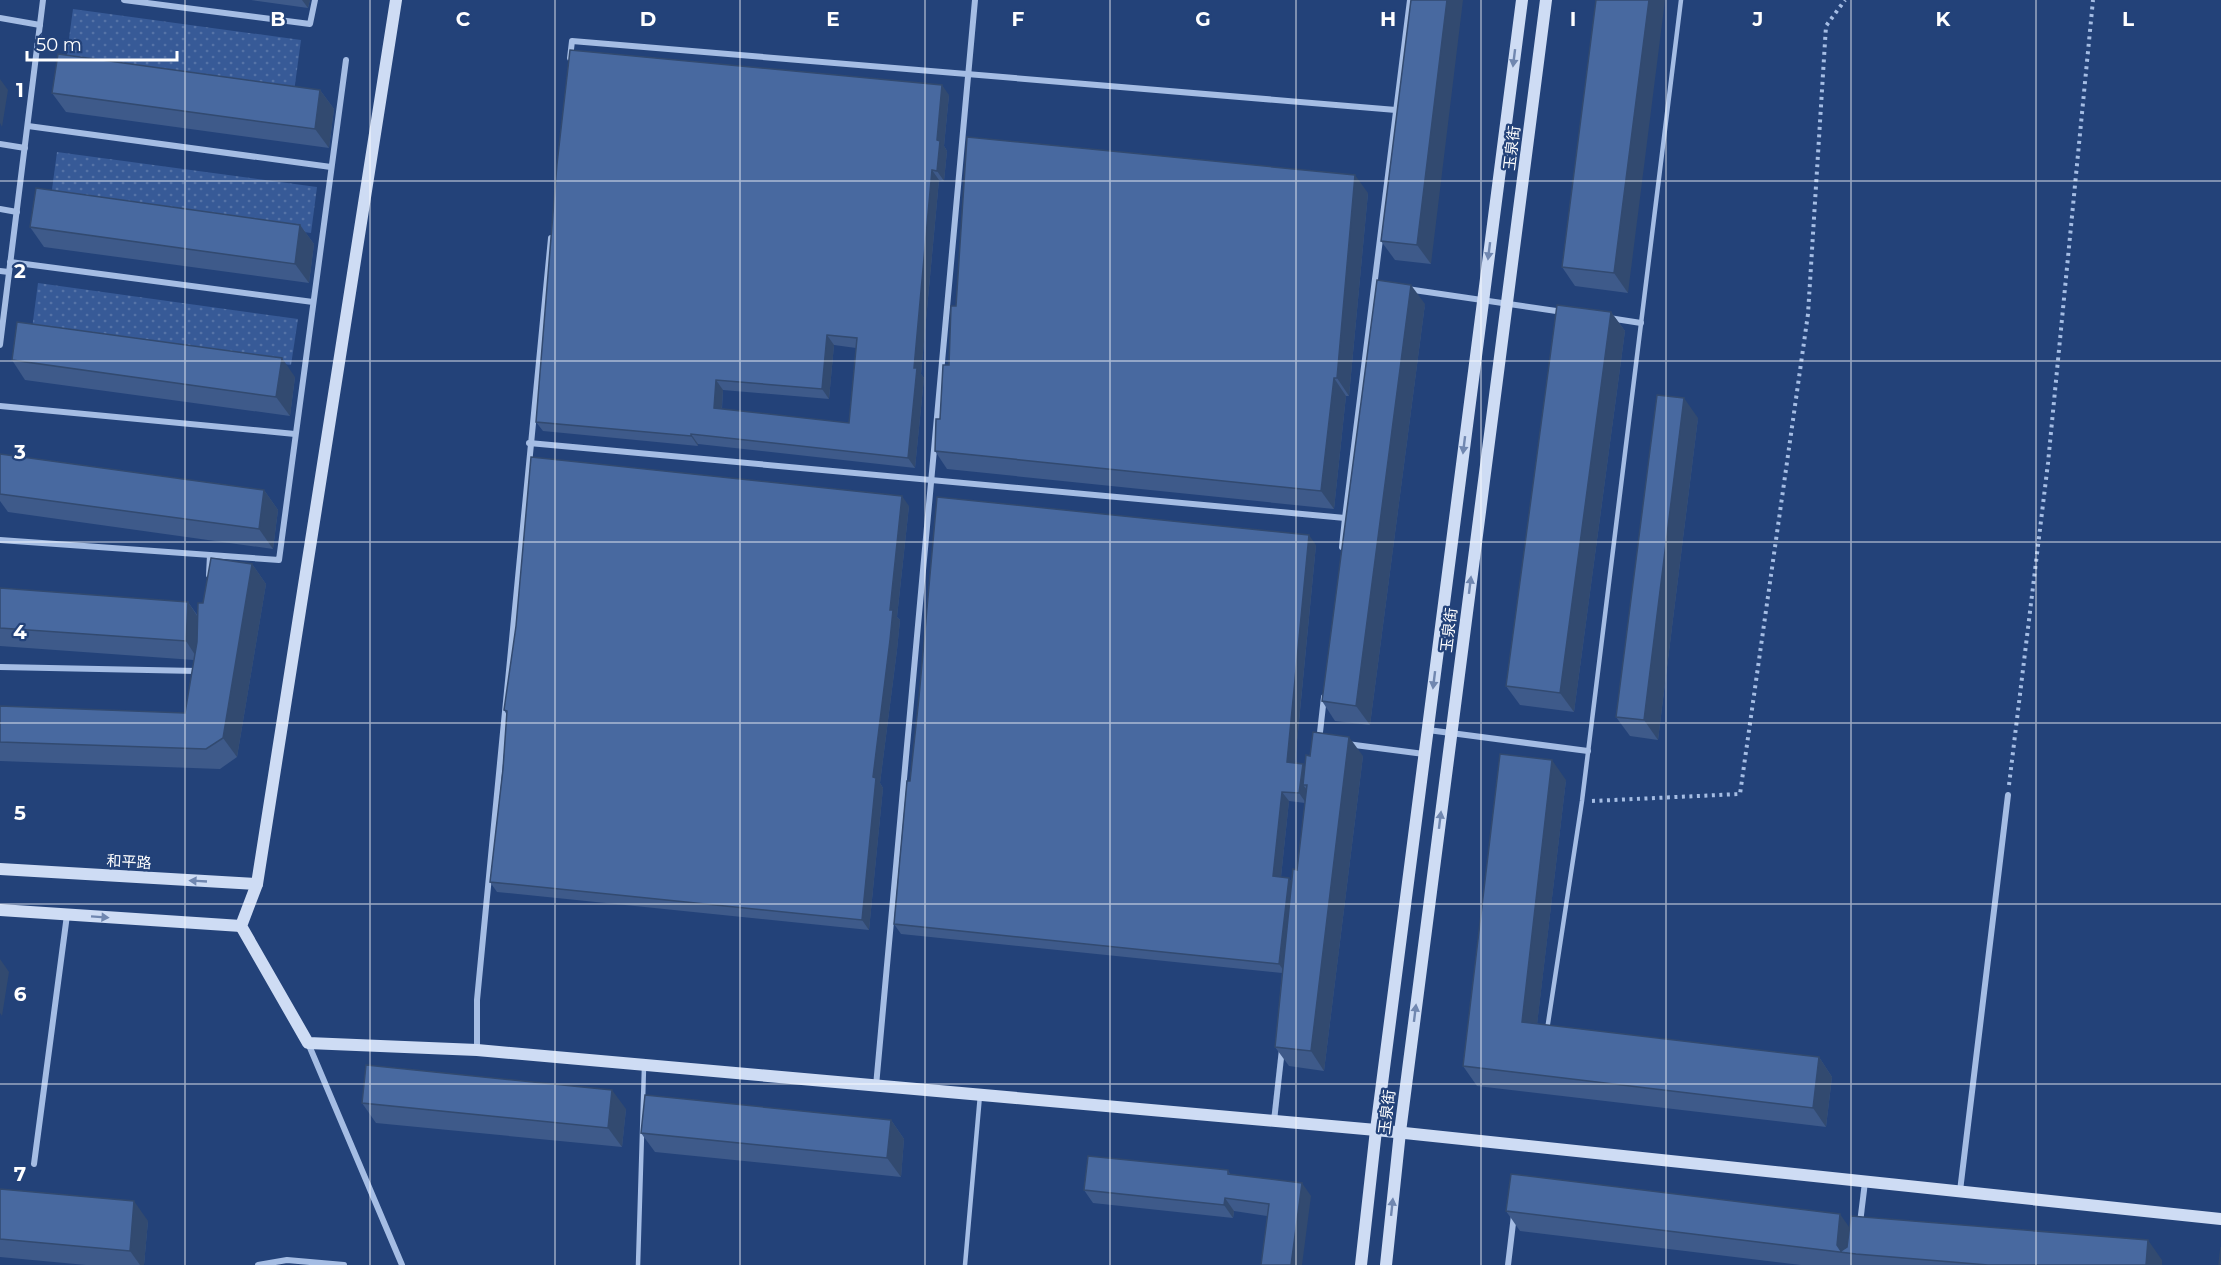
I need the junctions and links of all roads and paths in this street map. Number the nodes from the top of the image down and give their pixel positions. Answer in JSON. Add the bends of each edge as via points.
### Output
{"nodes":[{"id":1,"x":43,"y":0,"type":"edge"},
{"id":2,"x":124,"y":0,"type":"edge"},
{"id":3,"x":315,"y":0,"type":"edge"},
{"id":4,"x":396,"y":0,"type":"edge"},
{"id":5,"x":975,"y":0,"type":"edge"},
{"id":6,"x":1410,"y":0,"type":"edge"},
{"id":7,"x":1522,"y":0,"type":"edge"},
{"id":8,"x":1546,"y":0,"type":"edge"},
{"id":9,"x":1681,"y":0,"type":"edge"},
{"id":10,"x":1845,"y":0,"type":"edge"},
{"id":11,"x":2093,"y":0,"type":"edge"},
{"id":12,"x":0,"y":18,"type":"edge"},
{"id":13,"x":40,"y":26,"type":"junction"},
{"id":14,"x":346,"y":60,"type":"dead end"},
{"id":15,"x":570,"y":65,"type":"edge"},
{"id":16,"x":968,"y":73,"type":"junction"},
{"id":17,"x":1396,"y":110,"type":"junction"},
{"id":18,"x":28,"y":126,"type":"junction"},
{"id":19,"x":0,"y":144,"type":"edge"},
{"id":20,"x":25,"y":148,"type":"junction"},
{"id":21,"x":331,"y":167,"type":"junction"},
{"id":22,"x":0,"y":210,"type":"edge"},
{"id":23,"x":17,"y":212,"type":"junction"},
{"id":24,"x":552,"y":230,"type":"edge"},
{"id":25,"x":10,"y":262,"type":"junction"},
{"id":26,"x":0,"y":271,"type":"edge"},
{"id":27,"x":9,"y":272,"type":"junction"},
{"id":28,"x":1374,"y":284,"type":"junction"},
{"id":29,"x":1385,"y":285,"type":"edge"},
{"id":30,"x":1396,"y":287,"type":"edge"},
{"id":31,"x":1483,"y":300,"type":"junction"},
{"id":32,"x":313,"y":302,"type":"junction"},
{"id":33,"x":1507,"y":303,"type":"junction"},
{"id":34,"x":1574,"y":313,"type":"edge"},
{"id":35,"x":1596,"y":316,"type":"edge"},
{"id":36,"x":1641,"y":323,"type":"junction"},
{"id":37,"x":0,"y":345,"type":"edge"},
{"id":38,"x":0,"y":406,"type":"edge"},
{"id":39,"x":295,"y":435,"type":"junction"},
{"id":40,"x":529,"y":443,"type":"junction"},
{"id":41,"x":932,"y":478,"type":"junction"},
{"id":42,"x":1345,"y":518,"type":"junction"},
{"id":43,"x":0,"y":540,"type":"edge"},
{"id":44,"x":1341,"y":553,"type":"edge"},
{"id":45,"x":210,"y":555,"type":"junction"},
{"id":46,"x":209,"y":578,"type":"edge"},
{"id":47,"x":0,"y":667,"type":"edge"},
{"id":48,"x":204,"y":671,"type":"edge"},
{"id":49,"x":1324,"y":694,"type":"edge"},
{"id":50,"x":1427,"y":730,"type":"junction"},
{"id":51,"x":1451,"y":734,"type":"junction"},
{"id":52,"x":1319,"y":740,"type":"junction"},
{"id":53,"x":1330,"y":742,"type":"edge"},
{"id":54,"x":1342,"y":743,"type":"edge"},
{"id":55,"x":1588,"y":751,"type":"junction"},
{"id":56,"x":1317,"y":752,"type":"edge"},
{"id":57,"x":1424,"y":754,"type":"junction"},
{"id":58,"x":2008,"y":795,"type":"joint"},
{"id":59,"x":1582,"y":801,"type":"junction"},
{"id":60,"x":0,"y":869,"type":"edge"},
{"id":61,"x":256,"y":884,"type":"junction"},
{"id":62,"x":0,"y":910,"type":"edge"},
{"id":63,"x":67,"y":914,"type":"junction"},
{"id":64,"x":241,"y":926,"type":"junction"},
{"id":65,"x":1558,"y":1031,"type":"edge"},
{"id":66,"x":1284,"y":1038,"type":"edge"},
{"id":67,"x":308,"y":1043,"type":"junction"},
{"id":68,"x":477,"y":1050,"type":"junction"},
{"id":69,"x":644,"y":1065,"type":"junction"},
{"id":70,"x":876,"y":1086,"type":"junction"},
{"id":71,"x":980,"y":1095,"type":"junction"},
{"id":72,"x":1274,"y":1121,"type":"junction"},
{"id":73,"x":1376,"y":1130,"type":"junction"},
{"id":74,"x":1400,"y":1132,"type":"junction"},
{"id":75,"x":34,"y":1164,"type":"dead end"},
{"id":76,"x":1865,"y":1181,"type":"junction"},
{"id":77,"x":1960,"y":1191,"type":"junction"},
{"id":78,"x":1516,"y":1203,"type":"edge"},
{"id":79,"x":2221,"y":1219,"type":"edge"},
{"id":80,"x":1859,"y":1234,"type":"edge"},
{"id":81,"x":258,"y":1265,"type":"edge"},
{"id":82,"x":344,"y":1265,"type":"edge"},
{"id":83,"x":402,"y":1265,"type":"edge"},
{"id":84,"x":638,"y":1265,"type":"edge"},
{"id":85,"x":965,"y":1265,"type":"edge"},
{"id":86,"x":1361,"y":1265,"type":"edge"},
{"id":87,"x":1386,"y":1265,"type":"edge"},
{"id":88,"x":1508,"y":1265,"type":"edge"}],
"edges":[{"from":1,"to":13,"type":"street"},
{"from":2,"to":3,"type":"street","via":[[310,24]]},
{"from":4,"to":61,"type":"street"},
{"from":5,"to":16,"type":"street"},
{"from":6,"to":17,"type":"street"},
{"from":7,"to":31,"type":"street","name":"玉泉街","one_way":true},
{"from":8,"to":33,"type":"street","name":"玉泉街"},
{"from":9,"to":36,"type":"lane"},
{"from":10,"to":59,"type":"path","via":[[1826,26],[1808,314],[1740,794]]},
{"from":11,"to":58,"type":"path","via":[[2048,463]]},
{"from":12,"to":13,"type":"street"},
{"from":13,"to":18,"type":"street"},
{"from":14,"to":21,"type":"street"},
{"from":15,"to":16,"type":"street","via":[[572,41]]},
{"from":16,"to":17,"type":"street"},
{"from":16,"to":41,"type":"street"},
{"from":17,"to":28,"type":"street"},
{"from":18,"to":20,"type":"street"},
{"from":18,"to":21,"type":"street"},
{"from":19,"to":20,"type":"street"},
{"from":20,"to":23,"type":"street"},
{"from":21,"to":32,"type":"street"},
{"from":22,"to":23,"type":"street"},
{"from":23,"to":25,"type":"street"},
{"from":24,"to":40,"type":"street"},
{"from":25,"to":27,"type":"street"},
{"from":25,"to":32,"type":"street"},
{"from":26,"to":27,"type":"street"},
{"from":27,"to":37,"type":"street"},
{"from":28,"to":29,"type":"street"},
{"from":28,"to":42,"type":"street"},
{"from":30,"to":31,"type":"street"},
{"from":31,"to":33,"type":"street"},
{"from":31,"to":50,"type":"street","name":"玉泉街","one_way":true},
{"from":32,"to":39,"type":"street"},
{"from":33,"to":34,"type":"street"},
{"from":51,"to":33,"type":"street","name":"玉泉街","one_way":true},
{"from":35,"to":36,"type":"street"},
{"from":36,"to":55,"type":"lane"},
{"from":38,"to":39,"type":"street"},
{"from":39,"to":45,"type":"street","via":[[279,560]]},
{"from":40,"to":41,"type":"street"},
{"from":40,"to":68,"type":"street","via":[[477,1000]]},
{"from":41,"to":42,"type":"street"},
{"from":41,"to":70,"type":"street"},
{"from":42,"to":44,"type":"street"},
{"from":43,"to":45,"type":"street"},
{"from":45,"to":46,"type":"street"},
{"from":47,"to":48,"type":"street"},
{"from":49,"to":52,"type":"street"},
{"from":50,"to":51,"type":"street"},
{"from":50,"to":57,"type":"street","name":"玉泉街"},
{"from":51,"to":55,"type":"street"},
{"from":74,"to":51,"type":"street","name":"玉泉街","one_way":true},
{"from":52,"to":53,"type":"street"},
{"from":52,"to":56,"type":"street"},
{"from":54,"to":57,"type":"street"},
{"from":55,"to":59,"type":"lane"},
{"from":57,"to":73,"type":"street","name":"玉泉街"},
{"from":58,"to":77,"type":"street"},
{"from":59,"to":65,"type":"lane","via":[[1547,1030]]},
{"from":61,"to":60,"type":"street","name":"和平路","one_way":true},
{"from":61,"to":64,"type":"street"},
{"from":62,"to":63,"type":"street"},
{"from":63,"to":64,"type":"street","one_way":true},
{"from":63,"to":75,"type":"street"},
{"from":64,"to":67,"type":"street"},
{"from":66,"to":72,"type":"street"},
{"from":67,"to":68,"type":"street"},
{"from":67,"to":83,"type":"street"},
{"from":68,"to":69,"type":"street"},
{"from":69,"to":70,"type":"street"},
{"from":69,"to":84,"type":"lane"},
{"from":70,"to":71,"type":"street"},
{"from":71,"to":72,"type":"street"},
{"from":71,"to":85,"type":"lane"},
{"from":72,"to":73,"type":"street"},
{"from":73,"to":74,"type":"street"},
{"from":73,"to":86,"type":"street","name":"玉泉街"},
{"from":74,"to":76,"type":"street"},
{"from":87,"to":74,"type":"street","name":"玉泉街","one_way":true},
{"from":76,"to":77,"type":"street"},
{"from":76,"to":80,"type":"street"},
{"from":77,"to":79,"type":"street"},
{"from":78,"to":88,"type":"street"},
{"from":81,"to":82,"type":"street","via":[[287,1260]]}]}
